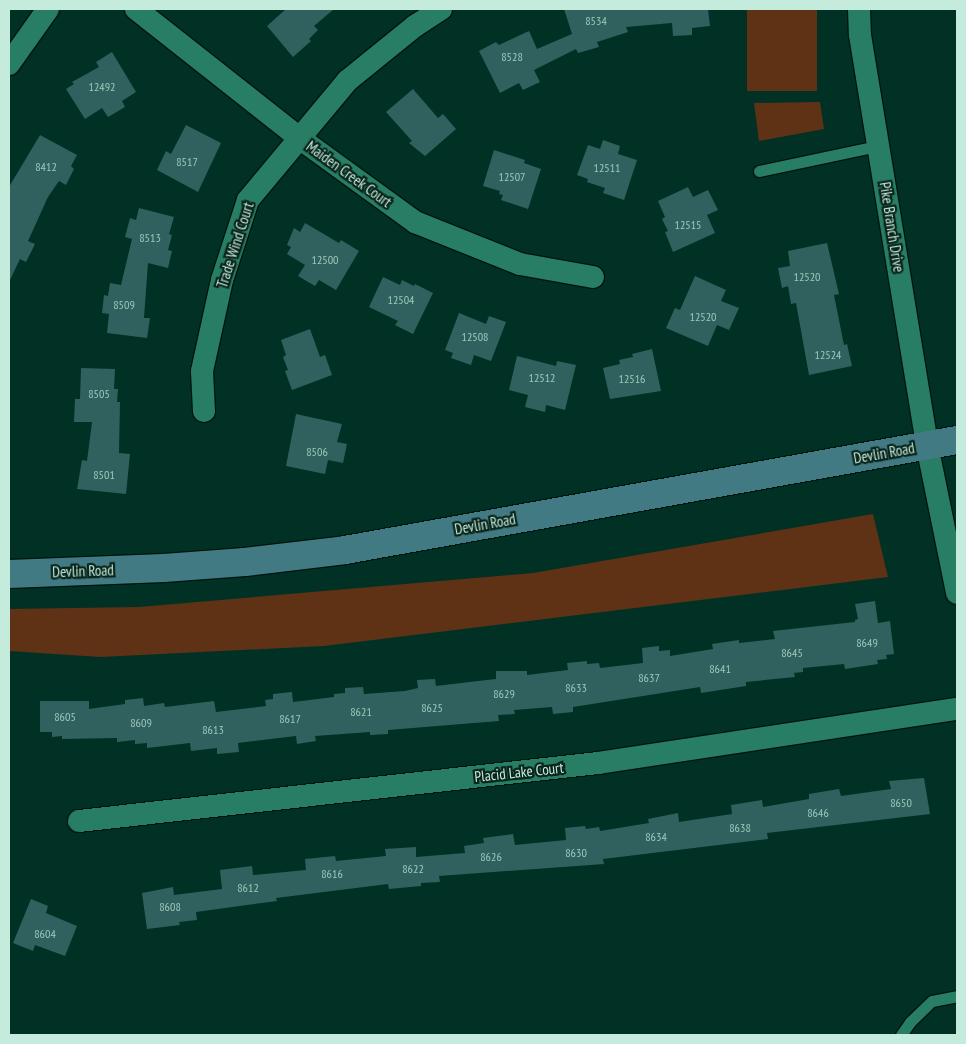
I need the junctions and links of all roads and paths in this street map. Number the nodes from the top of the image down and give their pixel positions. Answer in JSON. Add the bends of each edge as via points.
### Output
{"nodes":[{"id":1,"x":48,"y":9,"type":"edge"},
{"id":2,"x":136,"y":9,"type":"edge"},
{"id":3,"x":441,"y":9,"type":"edge"},
{"id":4,"x":859,"y":9,"type":"edge"},
{"id":5,"x":9,"y":64,"type":"edge"},
{"id":6,"x":298,"y":137,"type":"junction"},
{"id":7,"x":878,"y":146,"type":"junction"},
{"id":8,"x":758,"y":171,"type":"dead end"},
{"id":9,"x":593,"y":278,"type":"dead end"},
{"id":10,"x":204,"y":412,"type":"dead end"},
{"id":11,"x":957,"y":440,"type":"edge"},
{"id":12,"x":927,"y":445,"type":"junction"},
{"id":13,"x":9,"y":574,"type":"edge"},
{"id":14,"x":957,"y":593,"type":"edge"},
{"id":15,"x":957,"y":709,"type":"edge"},
{"id":16,"x":79,"y":822,"type":"dead end"},
{"id":17,"x":957,"y":996,"type":"edge"},
{"id":18,"x":901,"y":1035,"type":"edge"}],
"edges":[{"from":1,"to":5,"type":"street"},
{"from":2,"to":6,"type":"street","name":"Maiden Creek Court"},
{"from":3,"to":6,"type":"street","name":"Trade Wind Court","via":[[347,81]]},
{"from":4,"to":7,"type":"street","name":"Pike Branch Drive","via":[[860,35]]},
{"from":6,"to":9,"type":"street","name":"Maiden Creek Court","via":[[415,222],[520,264]]},
{"from":6,"to":10,"type":"street","name":"Trade Wind Court","via":[[248,200],[222,280],[202,371]]},
{"from":7,"to":8,"type":"lane"},
{"from":7,"to":12,"type":"street","name":"Pike Branch Drive"},
{"from":11,"to":12,"type":"main road","name":"Devlin Road"},
{"from":12,"to":13,"type":"main road","name":"Devlin Road","via":[[345,550],[164,568]]},
{"from":12,"to":14,"type":"street","name":"Pike Branch Drive"},
{"from":15,"to":16,"type":"street","name":"Placid Lake Court","via":[[598,763]]},
{"from":17,"to":18,"type":"lane","via":[[932,1001]]}]}
